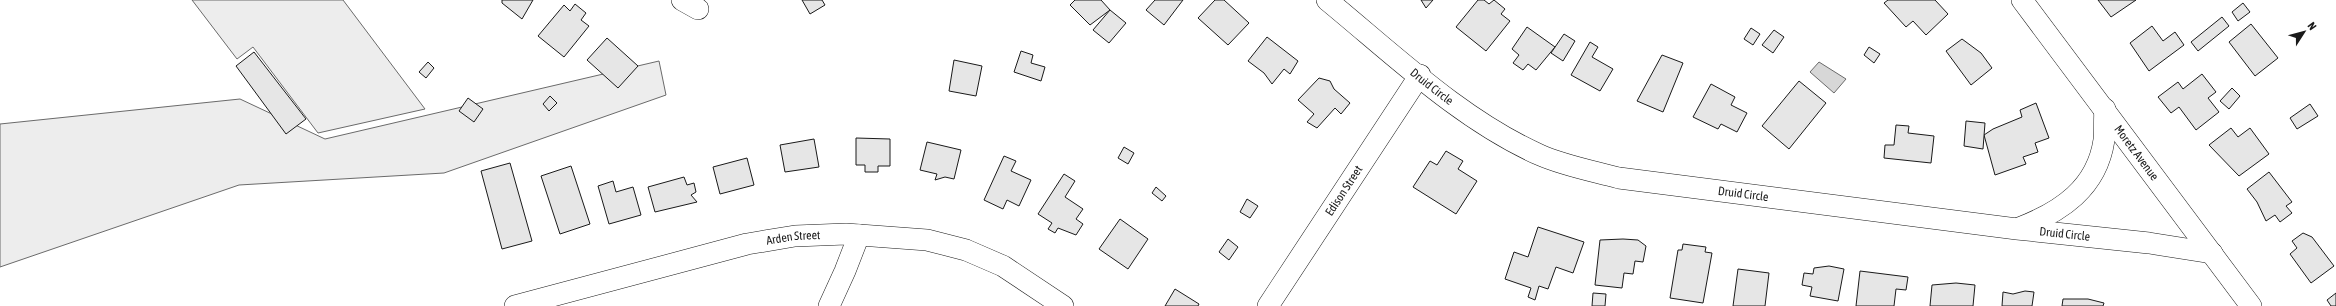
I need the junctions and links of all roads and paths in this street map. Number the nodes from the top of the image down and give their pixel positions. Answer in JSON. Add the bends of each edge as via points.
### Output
{"nodes":[{"id":1,"x":1327,"y":0,"type":"edge"},
{"id":2,"x":2022,"y":0,"type":"edge"},
{"id":3,"x":1420,"y":75,"type":"junction"},
{"id":4,"x":2105,"y":109,"type":"junction"},
{"id":5,"x":2017,"y":228,"type":"junction"},
{"id":6,"x":859,"y":234,"type":"junction"},
{"id":7,"x":2212,"y":253,"type":"junction"},
{"id":8,"x":515,"y":306,"type":"edge"},
{"id":9,"x":829,"y":306,"type":"edge"},
{"id":10,"x":1063,"y":306,"type":"edge"},
{"id":11,"x":1268,"y":306,"type":"edge"},
{"id":12,"x":2251,"y":306,"type":"edge"}],
"edges":[{"from":1,"to":3,"type":"street","name":"Druid Circle"},
{"from":2,"to":4,"type":"street","name":"Moretz Avenue"},
{"from":3,"to":5,"type":"street","name":"Druid Circle","via":[[1491,129],[1536,153],[1567,165],[1611,176]]},
{"from":3,"to":11,"type":"street","name":"Edison Street"},
{"from":4,"to":5,"type":"street","via":[[2104,140],[2098,163],[2085,185],[2065,205],[2044,218]]},
{"from":4,"to":7,"type":"street","name":"Moretz Avenue"},
{"from":5,"to":7,"type":"street","name":"Druid Circle"},
{"from":6,"to":8,"type":"street","name":"Arden Street","via":[[795,236],[747,244]]},
{"from":6,"to":9,"type":"street","via":[[846,271]]},
{"from":6,"to":10,"type":"street","name":"Arden Street","via":[[927,240],[966,250],[1003,266]]},
{"from":7,"to":12,"type":"street","name":"Moretz Avenue"}]}
